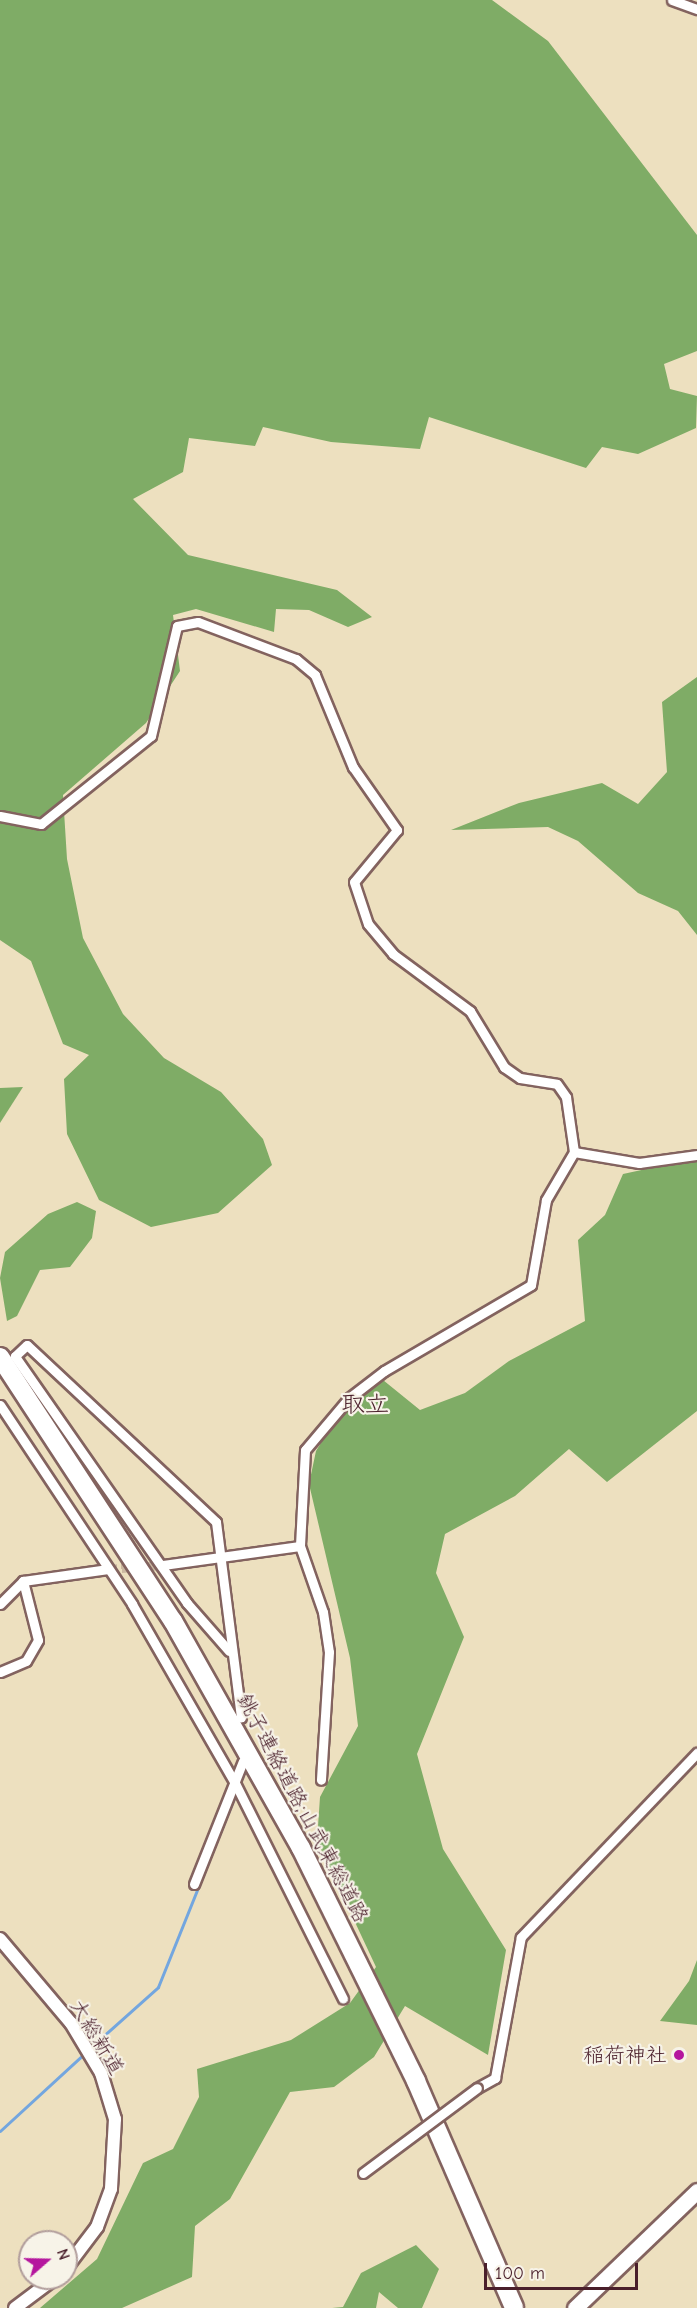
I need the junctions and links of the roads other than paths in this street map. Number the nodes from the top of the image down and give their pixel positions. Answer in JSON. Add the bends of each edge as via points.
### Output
{"nodes":[{"id":1,"x":672,"y":0,"type":"edge"},
{"id":2,"x":697,"y":9,"type":"edge"},
{"id":3,"x":0,"y":816,"type":"edge"},
{"id":4,"x":574,"y":1152,"type":"junction"},
{"id":5,"x":697,"y":1155,"type":"edge"},
{"id":6,"x":0,"y":1357,"type":"edge"},
{"id":7,"x":0,"y":1405,"type":"edge"},
{"id":8,"x":300,"y":1546,"type":"junction"},
{"id":9,"x":221,"y":1558,"type":"junction"},
{"id":10,"x":163,"y":1565,"type":"junction"},
{"id":11,"x":108,"y":1569,"type":"junction"},
{"id":12,"x":23,"y":1581,"type":"junction"},
{"id":13,"x":0,"y":1604,"type":"edge"},
{"id":14,"x":229,"y":1651,"type":"junction"},
{"id":15,"x":0,"y":1672,"type":"edge"},
{"id":16,"x":241,"y":1717,"type":"dead end"},
{"id":17,"x":697,"y":1753,"type":"edge"},
{"id":18,"x":248,"y":1757,"type":"junction"},
{"id":19,"x":321,"y":1780,"type":"dead end"},
{"id":20,"x":235,"y":1783,"type":"junction"},
{"id":21,"x":194,"y":1884,"type":"dead end"},
{"id":22,"x":0,"y":1939,"type":"edge"},
{"id":23,"x":343,"y":1999,"type":"dead end"},
{"id":24,"x":363,"y":2173,"type":"dead end"},
{"id":25,"x":697,"y":2191,"type":"edge"},
{"id":26,"x":78,"y":2252,"type":"edge"},
{"id":27,"x":39,"y":2290,"type":"edge"},
{"id":28,"x":15,"y":2308,"type":"edge"},
{"id":29,"x":514,"y":2308,"type":"edge"},
{"id":30,"x":575,"y":2308,"type":"edge"}],
"edges":[{"from":1,"to":2,"type":"street"},
{"from":3,"to":4,"type":"street","via":[[41,824],[151,736],[177,626],[198,622],[296,659],[315,675],[353,767],[397,830],[354,882],[368,924],[393,954],[470,1011],[504,1067],[520,1078],[557,1083],[566,1096]]},
{"from":4,"to":5,"type":"street","via":[[639,1164]]},
{"from":4,"to":8,"type":"street","via":[[546,1200],[531,1285],[384,1371],[314,1434],[302,1473]]},
{"from":6,"to":18,"type":"highway","name":"銚子連絡道路;山武東総道路","via":[[118,1532]]},
{"from":7,"to":11,"type":"street"},
{"from":8,"to":9,"type":"street"},
{"from":8,"to":19,"type":"street","via":[[323,1612],[329,1652]]},
{"from":9,"to":10,"type":"street"},
{"from":9,"to":10,"type":"street","via":[[216,1522],[27,1345],[15,1356]]},
{"from":9,"to":14,"type":"street"},
{"from":10,"to":14,"type":"street"},
{"from":11,"to":12,"type":"street"},
{"from":11,"to":20,"type":"street"},
{"from":12,"to":13,"type":"street"},
{"from":12,"to":15,"type":"street","via":[[38,1640],[26,1661]]},
{"from":14,"to":16,"type":"street"},
{"from":17,"to":24,"type":"street","bridge":true,"via":[[521,1937],[495,2078]]},
{"from":18,"to":20,"type":"street"},
{"from":18,"to":29,"type":"highway","name":"銚子連絡道路;山武東総道路","via":[[363,1967]]},
{"from":20,"to":21,"type":"street"},
{"from":20,"to":23,"type":"street"},
{"from":22,"to":26,"type":"street","name":"大総新道","via":[[71,2023],[101,2073],[115,2119],[111,2189],[97,2227]]},
{"from":25,"to":30,"type":"main road"},
{"from":27,"to":28,"type":"street"}]}
